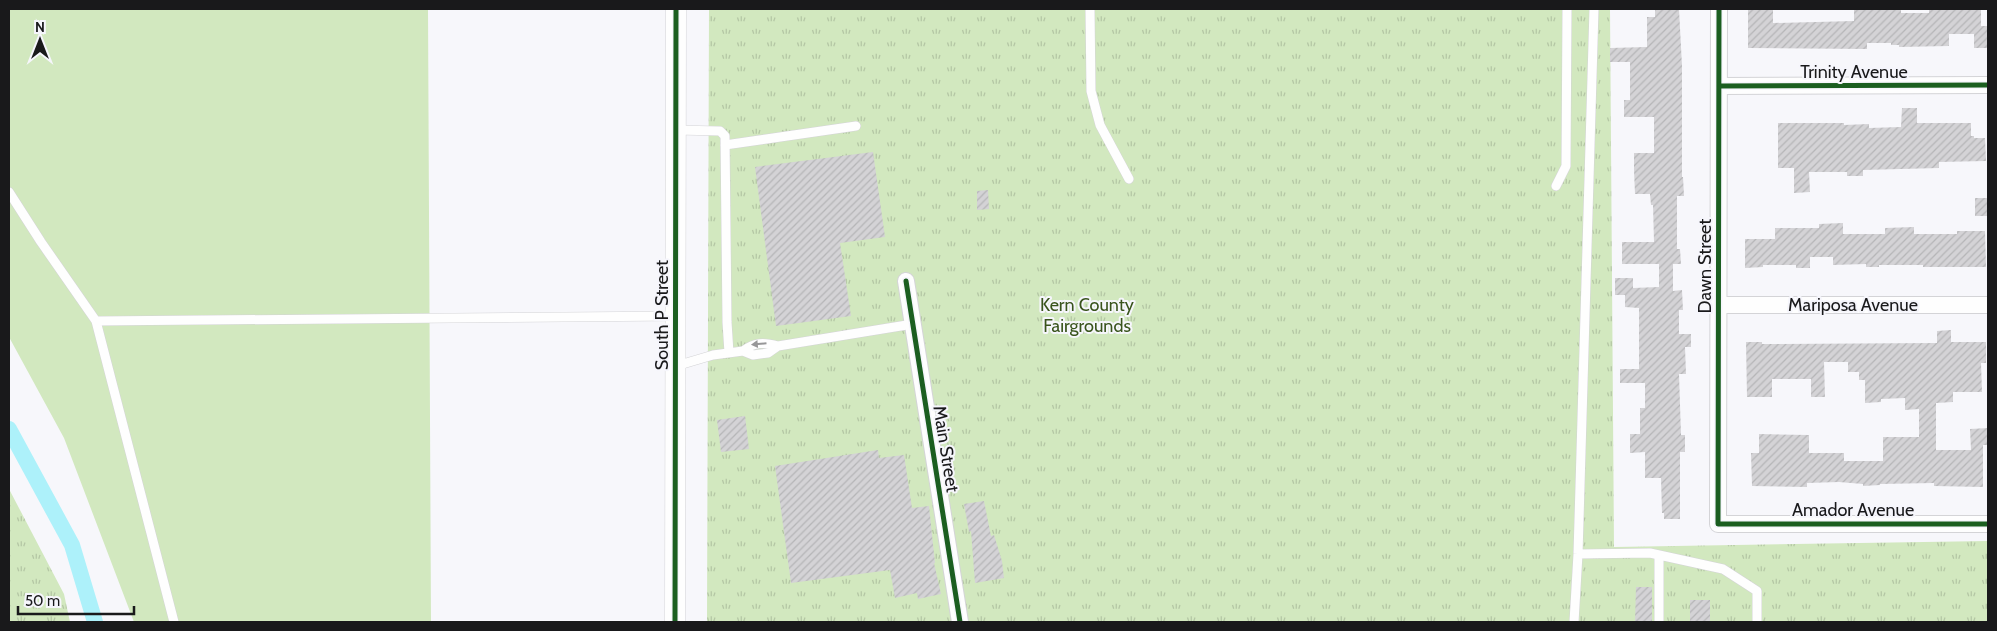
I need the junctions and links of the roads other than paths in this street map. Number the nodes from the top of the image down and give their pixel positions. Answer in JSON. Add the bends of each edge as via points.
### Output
{"nodes":[{"id":1,"x":676,"y":9,"type":"edge"},
{"id":2,"x":1090,"y":9,"type":"edge"},
{"id":3,"x":1568,"y":9,"type":"edge"},
{"id":4,"x":1594,"y":9,"type":"edge"},
{"id":5,"x":1719,"y":9,"type":"edge"},
{"id":6,"x":1988,"y":85,"type":"edge"},
{"id":7,"x":1719,"y":86,"type":"junction"},
{"id":8,"x":856,"y":126,"type":"dead end"},
{"id":9,"x":676,"y":130,"type":"junction"},
{"id":10,"x":725,"y":145,"type":"junction"},
{"id":11,"x":1129,"y":179,"type":"dead end"},
{"id":12,"x":1556,"y":186,"type":"dead end"},
{"id":13,"x":9,"y":192,"type":"edge"},
{"id":14,"x":906,"y":280,"type":"dead end"},
{"id":15,"x":1719,"y":305,"type":"junction"},
{"id":16,"x":1988,"y":305,"type":"edge"},
{"id":17,"x":676,"y":316,"type":"junction"},
{"id":18,"x":96,"y":322,"type":"junction"},
{"id":19,"x":913,"y":324,"type":"junction"},
{"id":20,"x":729,"y":353,"type":"junction"},
{"id":21,"x":675,"y":366,"type":"junction"},
{"id":22,"x":1718,"y":524,"type":"joint"},
{"id":23,"x":1988,"y":524,"type":"edge"},
{"id":24,"x":1578,"y":554,"type":"junction"},
{"id":25,"x":1659,"y":555,"type":"junction"},
{"id":26,"x":174,"y":622,"type":"edge"},
{"id":27,"x":675,"y":622,"type":"edge"},
{"id":28,"x":960,"y":622,"type":"edge"},
{"id":29,"x":1574,"y":622,"type":"edge"},
{"id":30,"x":1659,"y":622,"type":"edge"},
{"id":31,"x":1757,"y":622,"type":"edge"}],
"edges":[{"from":1,"to":9,"type":"street","name":"South P Street"},
{"from":2,"to":11,"type":"lane","via":[[1091,91],[1100,125]]},
{"from":3,"to":12,"type":"lane","via":[[1566,166]]},
{"from":4,"to":24,"type":"lane"},
{"from":5,"to":7,"type":"street","name":"Dawn Street"},
{"from":6,"to":7,"type":"street","name":"Trinity Avenue"},
{"from":7,"to":15,"type":"street","name":"Dawn Street"},
{"from":8,"to":10,"type":"lane"},
{"from":9,"to":10,"type":"lane","via":[[720,131],[725,136]]},
{"from":9,"to":17,"type":"street","name":"South P Street"},
{"from":10,"to":20,"type":"lane"},
{"from":13,"to":18,"type":"lane"},
{"from":14,"to":19,"type":"street","name":"Main Street"},
{"from":15,"to":16,"type":"street","name":"Mariposa Avenue"},
{"from":15,"to":22,"type":"street","name":"Dawn Street"},
{"from":17,"to":18,"type":"lane"},
{"from":17,"to":21,"type":"street","name":"South P Street"},
{"from":18,"to":26,"type":"lane"},
{"from":19,"to":20,"type":"lane","via":[[778,346],[768,353],[753,356],[743,351]]},
{"from":19,"to":28,"type":"street","name":"Main Street"},
{"from":20,"to":21,"type":"lane"},
{"from":21,"to":27,"type":"street","name":"South P Street"},
{"from":22,"to":23,"type":"street","name":"Amador Avenue"},
{"from":24,"to":25,"type":"lane"},
{"from":24,"to":29,"type":"lane"},
{"from":25,"to":30,"type":"lane"},
{"from":25,"to":31,"type":"lane","via":[[1724,569],[1758,590]]}]}
